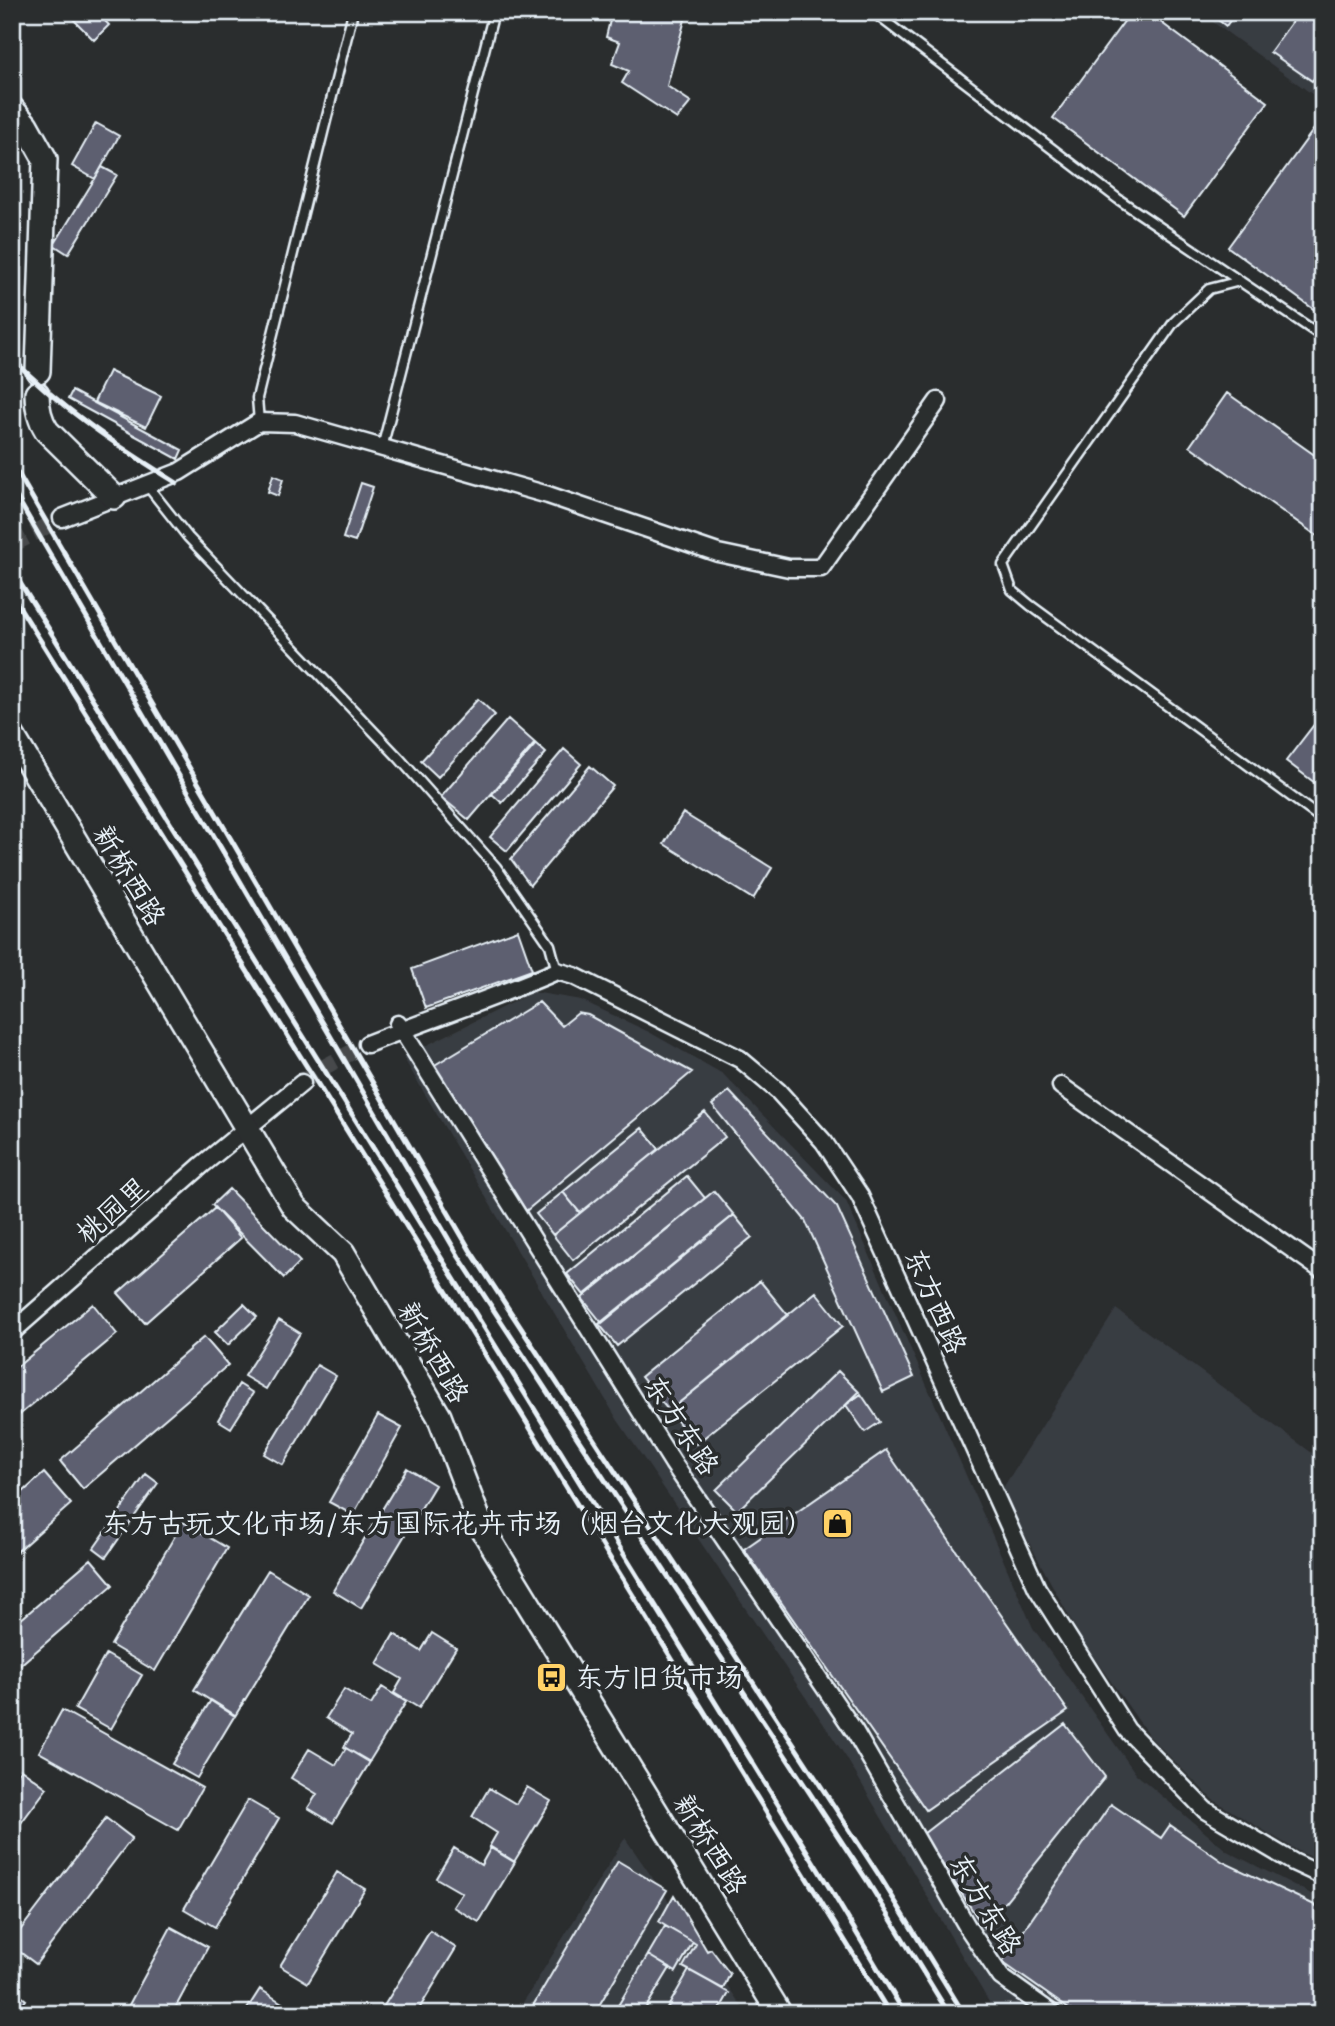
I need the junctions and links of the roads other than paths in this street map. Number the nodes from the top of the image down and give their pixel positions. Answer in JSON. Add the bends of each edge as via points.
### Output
{"nodes":[{"id":1,"x":353,"y":12,"type":"edge"},
{"id":2,"x":494,"y":12,"type":"edge"},
{"id":3,"x":873,"y":12,"type":"edge"},
{"id":4,"x":12,"y":109,"type":"edge"},
{"id":5,"x":1240,"y":281,"type":"junction"},
{"id":6,"x":1323,"y":337,"type":"edge"},
{"id":7,"x":938,"y":401,"type":"dead end"},
{"id":8,"x":259,"y":422,"type":"junction"},
{"id":9,"x":382,"y":448,"type":"junction"},
{"id":10,"x":146,"y":484,"type":"junction"},
{"id":11,"x":114,"y":497,"type":"junction"},
{"id":12,"x":62,"y":519,"type":"tunnel mouth"},
{"id":13,"x":12,"y":735,"type":"edge"},
{"id":14,"x":1323,"y":820,"type":"edge"},
{"id":15,"x":557,"y":971,"type":"junction"},
{"id":16,"x":400,"y":1027,"type":"junction"},
{"id":17,"x":367,"y":1045,"type":"tunnel mouth"},
{"id":18,"x":302,"y":1083,"type":"tunnel mouth"},
{"id":19,"x":1060,"y":1086,"type":"dead end"},
{"id":20,"x":246,"y":1128,"type":"junction"},
{"id":21,"x":1323,"y":1271,"type":"edge"},
{"id":22,"x":12,"y":1332,"type":"edge"},
{"id":23,"x":1323,"y":1876,"type":"edge"},
{"id":24,"x":780,"y":2014,"type":"edge"},
{"id":25,"x":1053,"y":2014,"type":"edge"}],
"edges":[{"from":1,"to":8,"type":"lane","via":[[257,398]]},
{"from":2,"to":9,"type":"lane"},
{"from":3,"to":5,"type":"lane","via":[[1118,199]]},
{"from":4,"to":11,"type":"street","via":[[45,159],[37,409],[47,431]]},
{"from":5,"to":6,"type":"lane"},
{"from":5,"to":14,"type":"lane","via":[[1209,289],[1174,322],[1003,565],[1012,590],[1030,605]]},
{"from":7,"to":9,"type":"street","via":[[821,568],[789,568],[718,553],[548,495]]},
{"from":8,"to":9,"type":"street","via":[[295,423]]},
{"from":8,"to":10,"type":"street","via":[[196,463]]},
{"from":10,"to":11,"type":"street"},
{"from":10,"to":15,"type":"lane","via":[[188,537],[496,867],[550,945]]},
{"from":11,"to":12,"type":"street"},
{"from":13,"to":20,"type":"street","name":"新桥西路"},
{"from":15,"to":16,"type":"street"},
{"from":15,"to":23,"type":"street","name":"东方西路","via":[[740,1059],[778,1091],[824,1142],[860,1196],[1037,1588],[1126,1730],[1205,1810]]},
{"from":16,"to":17,"type":"street"},
{"from":16,"to":25,"type":"street","name":"东方东路","via":[[673,1463],[855,1732],[994,1968],[1001,1978]]},
{"from":18,"to":20,"type":"street"},
{"from":19,"to":21,"type":"street"},
{"from":20,"to":22,"type":"street","name":"桃园里"},
{"from":20,"to":24,"type":"street","name":"新桥西路","via":[[294,1207],[342,1253],[439,1416],[482,1528]]}]}
